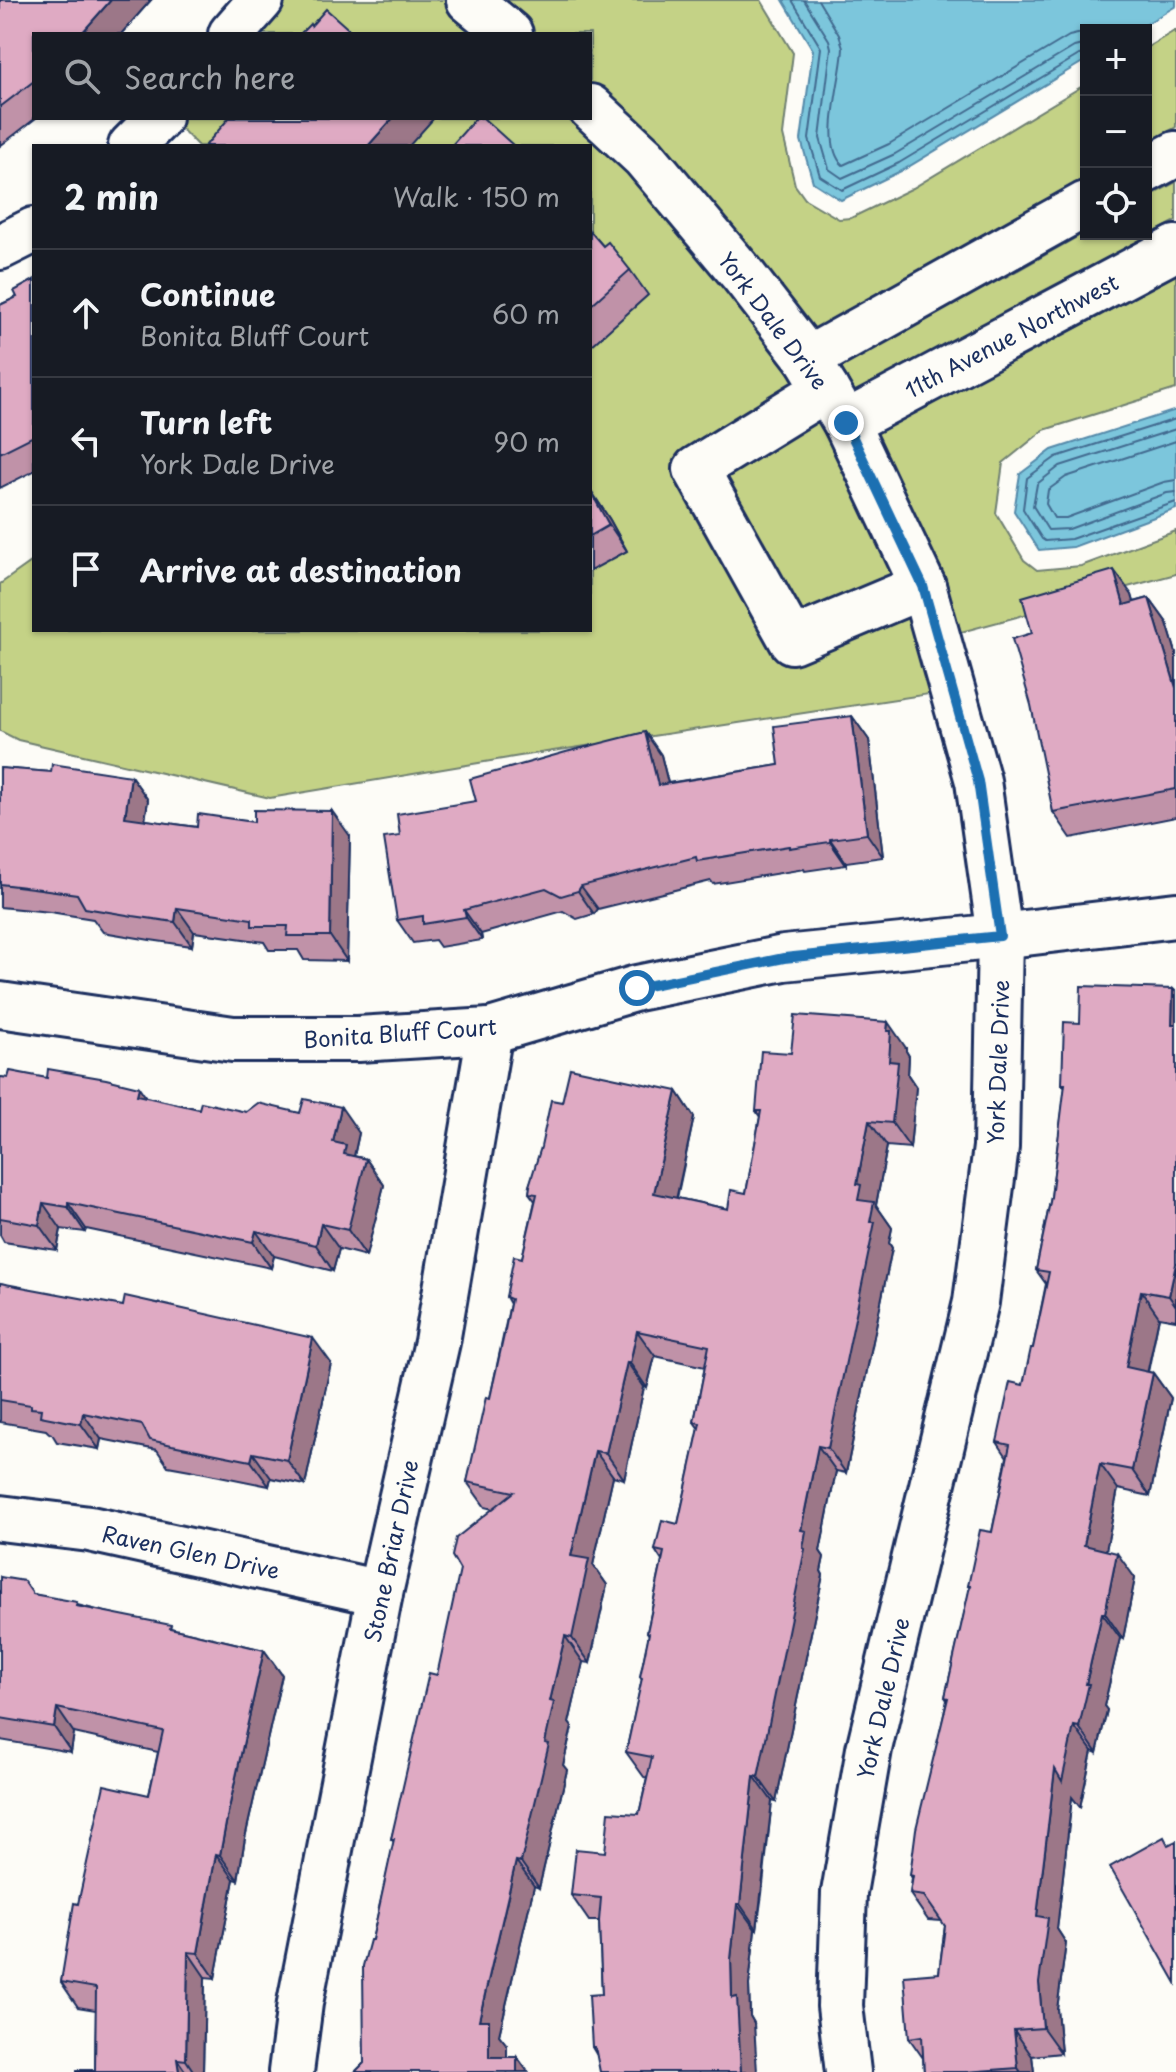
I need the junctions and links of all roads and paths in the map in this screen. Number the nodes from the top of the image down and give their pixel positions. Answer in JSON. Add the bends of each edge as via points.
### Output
{"nodes":[{"id":1,"x":261,"y":0,"type":"edge"},
{"id":2,"x":469,"y":0,"type":"edge"},
{"id":3,"x":233,"y":32,"type":"edge"},
{"id":4,"x":508,"y":32,"type":"edge"},
{"id":5,"x":592,"y":109,"type":"edge"},
{"id":6,"x":157,"y":120,"type":"edge"},
{"id":7,"x":133,"y":144,"type":"edge"},
{"id":8,"x":1176,"y":154,"type":"edge"},
{"id":9,"x":1150,"y":168,"type":"edge"},
{"id":10,"x":1080,"y":208,"type":"edge"},
{"id":11,"x":32,"y":231,"type":"edge"},
{"id":12,"x":0,"y":247,"type":"edge"},
{"id":13,"x":1176,"y":248,"type":"edge"},
{"id":14,"x":827,"y":391,"type":"junction"},
{"id":15,"x":923,"y":586,"type":"junction"},
{"id":16,"x":1176,"y":915,"type":"edge"},
{"id":17,"x":1000,"y":936,"type":"junction"},
{"id":18,"x":0,"y":1005,"type":"edge"},
{"id":19,"x":490,"y":1031,"type":"junction"},
{"id":20,"x":0,"y":1518,"type":"edge"},
{"id":21,"x":380,"y":1593,"type":"junction"},
{"id":22,"x":291,"y":2072,"type":"edge"},
{"id":23,"x":848,"y":2072,"type":"edge"}],
"edges":[{"from":1,"to":3,"type":"street"},
{"from":2,"to":4,"type":"street"},
{"from":5,"to":14,"type":"street","name":"York Dale Drive","via":[[644,157],[743,275]]},
{"from":6,"to":7,"type":"street"},
{"from":8,"to":9,"type":"street"},
{"from":10,"to":14,"type":"street"},
{"from":11,"to":12,"type":"street"},
{"from":13,"to":14,"type":"street","name":"11th Avenue Northwest"},
{"from":14,"to":15,"type":"street","name":"York Dale Drive"},
{"from":14,"to":15,"type":"street","via":[[696,469],[792,641]]},
{"from":15,"to":17,"type":"street","name":"York Dale Drive","via":[[978,781]]},
{"from":16,"to":17,"type":"street","name":"Bonita Bluff Court"},
{"from":17,"to":19,"type":"street","name":"Bonita Bluff Court","via":[[784,958],[637,988]]},
{"from":17,"to":23,"type":"street","name":"York Dale Drive","via":[[996,1147],[976,1302],[869,1749],[844,1893],[840,2006]]},
{"from":18,"to":19,"type":"street","name":"Bonita Bluff Court","via":[[233,1039]]},
{"from":19,"to":21,"type":"street","name":"Stone Briar Drive","via":[[437,1342]]},
{"from":20,"to":21,"type":"street","name":"Raven Glen Drive","via":[[90,1529]]},
{"from":21,"to":22,"type":"street","name":"Stone Briar Drive"}]}
